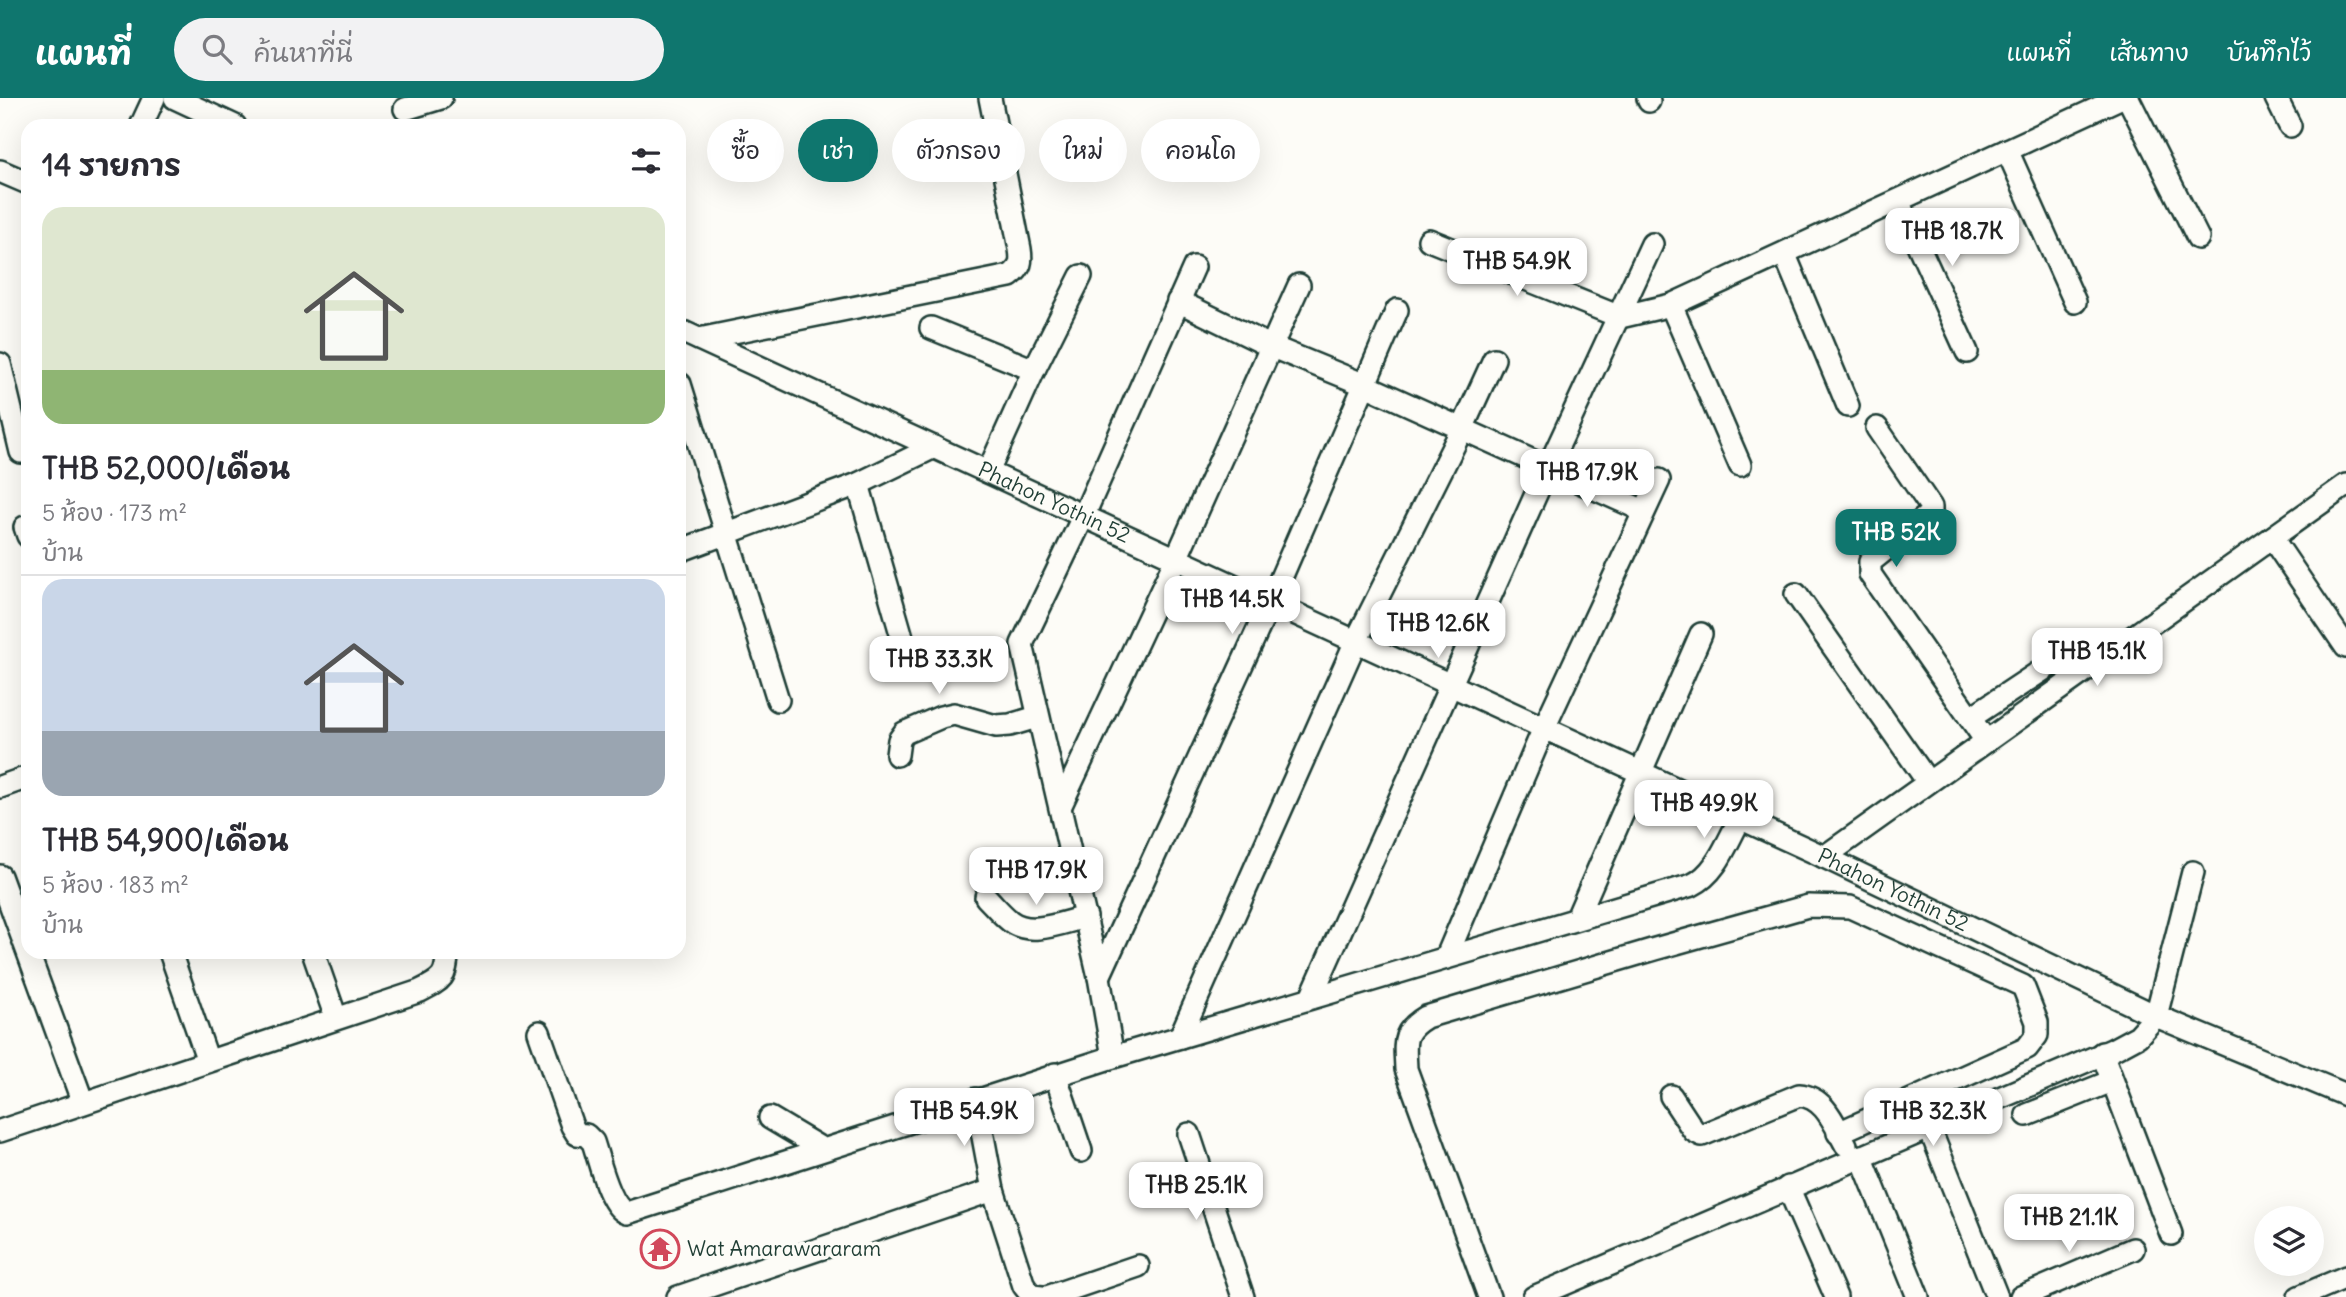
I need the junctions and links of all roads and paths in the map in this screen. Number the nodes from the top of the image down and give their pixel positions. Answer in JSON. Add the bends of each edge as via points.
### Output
{"nodes":[{"id":1,"x":154,"y":98,"type":"edge"},
{"id":2,"x":175,"y":98,"type":"edge"},
{"id":3,"x":441,"y":98,"type":"edge"},
{"id":4,"x":990,"y":98,"type":"edge"},
{"id":5,"x":2120,"y":98,"type":"edge"},
{"id":6,"x":2128,"y":98,"type":"edge"},
{"id":7,"x":2276,"y":98,"type":"edge"},
{"id":8,"x":405,"y":111,"type":"edge"},
{"id":9,"x":144,"y":119,"type":"edge"},
{"id":10,"x":220,"y":119,"type":"edge"},
{"id":11,"x":2290,"y":126,"type":"dead end"},
{"id":12,"x":2007,"y":150,"type":"junction"},
{"id":13,"x":0,"y":171,"type":"edge"},
{"id":14,"x":21,"y":180,"type":"edge"},
{"id":15,"x":1898,"y":201,"type":"junction"},
{"id":16,"x":2198,"y":238,"type":"dead end"},
{"id":17,"x":1429,"y":240,"type":"dead end"},
{"id":18,"x":1652,"y":244,"type":"dead end"},
{"id":19,"x":1785,"y":255,"type":"junction"},
{"id":20,"x":1194,"y":267,"type":"dead end"},
{"id":21,"x":1081,"y":276,"type":"dead end"},
{"id":22,"x":1299,"y":285,"type":"dead end"},
{"id":23,"x":1178,"y":301,"type":"junction"},
{"id":24,"x":2074,"y":302,"type":"dead end"},
{"id":25,"x":1671,"y":305,"type":"junction"},
{"id":26,"x":1397,"y":310,"type":"dead end"},
{"id":27,"x":1620,"y":317,"type":"junction"},
{"id":28,"x":931,"y":328,"type":"dead end"},
{"id":29,"x":686,"y":333,"type":"edge"},
{"id":30,"x":699,"y":339,"type":"junction"},
{"id":31,"x":1270,"y":346,"type":"junction"},
{"id":32,"x":1968,"y":352,"type":"dead end"},
{"id":33,"x":1494,"y":359,"type":"dead end"},
{"id":34,"x":0,"y":364,"type":"edge"},
{"id":35,"x":1034,"y":370,"type":"junction"},
{"id":36,"x":1365,"y":385,"type":"junction"},
{"id":37,"x":686,"y":404,"type":"edge"},
{"id":38,"x":1848,"y":406,"type":"dead end"},
{"id":39,"x":1877,"y":428,"type":"dead end"},
{"id":40,"x":1462,"y":429,"type":"junction"},
{"id":41,"x":934,"y":447,"type":"junction"},
{"id":42,"x":16,"y":453,"type":"edge"},
{"id":43,"x":1740,"y":465,"type":"dead end"},
{"id":44,"x":1548,"y":469,"type":"junction"},
{"id":45,"x":988,"y":472,"type":"junction"},
{"id":46,"x":1659,"y":480,"type":"dead end"},
{"id":47,"x":858,"y":484,"type":"junction"},
{"id":48,"x":2346,"y":485,"type":"edge"},
{"id":49,"x":1644,"y":510,"type":"junction"},
{"id":50,"x":1083,"y":517,"type":"junction"},
{"id":51,"x":726,"y":534,"type":"junction"},
{"id":52,"x":2272,"y":538,"type":"junction"},
{"id":53,"x":686,"y":548,"type":"edge"},
{"id":54,"x":1176,"y":559,"type":"junction"},
{"id":55,"x":1796,"y":594,"type":"dead end"},
{"id":56,"x":1271,"y":601,"type":"junction"},
{"id":57,"x":1700,"y":634,"type":"dead end"},
{"id":58,"x":1356,"y":641,"type":"junction"},
{"id":59,"x":2346,"y":647,"type":"edge"},
{"id":60,"x":2076,"y":648,"type":"dead end"},
{"id":61,"x":908,"y":658,"type":"dead end"},
{"id":62,"x":1450,"y":685,"type":"junction"},
{"id":63,"x":778,"y":700,"type":"dead end"},
{"id":64,"x":1037,"y":717,"type":"junction"},
{"id":65,"x":1970,"y":718,"type":"junction"},
{"id":66,"x":1544,"y":728,"type":"junction"},
{"id":67,"x":1986,"y":741,"type":"junction"},
{"id":68,"x":897,"y":755,"type":"dead end"},
{"id":69,"x":1640,"y":772,"type":"junction"},
{"id":70,"x":21,"y":780,"type":"edge"},
{"id":71,"x":1928,"y":782,"type":"junction"},
{"id":72,"x":0,"y":787,"type":"edge"},
{"id":73,"x":1061,"y":805,"type":"junction"},
{"id":74,"x":1740,"y":819,"type":"junction"},
{"id":75,"x":1824,"y":857,"type":"junction"},
{"id":76,"x":2193,"y":872,"type":"dead end"},
{"id":77,"x":0,"y":876,"type":"edge"},
{"id":78,"x":986,"y":897,"type":"dead end"},
{"id":79,"x":1086,"y":917,"type":"junction"},
{"id":80,"x":1577,"y":918,"type":"junction"},
{"id":81,"x":21,"y":933,"type":"edge"},
{"id":82,"x":1447,"y":956,"type":"junction"},
{"id":83,"x":30,"y":959,"type":"edge"},
{"id":84,"x":172,"y":959,"type":"edge"},
{"id":85,"x":315,"y":959,"type":"edge"},
{"id":86,"x":447,"y":959,"type":"edge"},
{"id":87,"x":1099,"y":977,"type":"junction"},
{"id":88,"x":1311,"y":997,"type":"junction"},
{"id":89,"x":2156,"y":1016,"type":"junction"},
{"id":90,"x":336,"y":1018,"type":"junction"},
{"id":91,"x":539,"y":1032,"type":"dead end"},
{"id":92,"x":1180,"y":1037,"type":"junction"},
{"id":93,"x":2102,"y":1054,"type":"junction"},
{"id":94,"x":1113,"y":1057,"type":"junction"},
{"id":95,"x":208,"y":1061,"type":"junction"},
{"id":96,"x":1055,"y":1074,"type":"junction"},
{"id":97,"x":2112,"y":1081,"type":"junction"},
{"id":98,"x":2346,"y":1095,"type":"edge"},
{"id":99,"x":1671,"y":1096,"type":"dead end"},
{"id":100,"x":976,"y":1099,"type":"junction"},
{"id":101,"x":83,"y":1103,"type":"junction"},
{"id":102,"x":2027,"y":1115,"type":"dead end"},
{"id":103,"x":771,"y":1118,"type":"dead end"},
{"id":104,"x":1929,"y":1127,"type":"junction"},
{"id":105,"x":0,"y":1131,"type":"edge"},
{"id":106,"x":1838,"y":1133,"type":"junction"},
{"id":107,"x":1189,"y":1134,"type":"dead end"},
{"id":108,"x":822,"y":1149,"type":"junction"},
{"id":109,"x":1081,"y":1151,"type":"dead end"},
{"id":110,"x":1858,"y":1157,"type":"junction"},
{"id":111,"x":1788,"y":1187,"type":"junction"},
{"id":112,"x":993,"y":1190,"type":"junction"},
{"id":113,"x":2171,"y":1234,"type":"dead end"},
{"id":114,"x":2133,"y":1249,"type":"dead end"},
{"id":115,"x":1138,"y":1266,"type":"dead end"},
{"id":116,"x":2346,"y":1277,"type":"edge"},
{"id":117,"x":728,"y":1289,"type":"edge"},
{"id":118,"x":678,"y":1297,"type":"edge"},
{"id":119,"x":1044,"y":1297,"type":"edge"},
{"id":120,"x":1243,"y":1297,"type":"edge"},
{"id":121,"x":1489,"y":1297,"type":"edge"},
{"id":122,"x":1534,"y":1297,"type":"edge"},
{"id":123,"x":1836,"y":1297,"type":"edge"},
{"id":124,"x":1918,"y":1297,"type":"edge"},
{"id":125,"x":1997,"y":1297,"type":"edge"},
{"id":126,"x":2021,"y":1297,"type":"edge"},
{"id":127,"x":2299,"y":1297,"type":"edge"}],
"edges":[{"from":1,"to":9,"type":"street"},
{"from":2,"to":10,"type":"street"},
{"from":3,"to":8,"type":"street"},
{"from":4,"to":30,"type":"street","via":[[1022,260],[1010,276]]},
{"from":5,"to":12,"type":"street"},
{"from":6,"to":16,"type":"street"},
{"from":7,"to":11,"type":"street"},
{"from":12,"to":15,"type":"street"},
{"from":12,"to":24,"type":"street"},
{"from":13,"to":14,"type":"street"},
{"from":15,"to":19,"type":"street"},
{"from":15,"to":32,"type":"street"},
{"from":17,"to":27,"type":"street"},
{"from":18,"to":27,"type":"street"},
{"from":19,"to":25,"type":"street"},
{"from":19,"to":38,"type":"street"},
{"from":20,"to":23,"type":"street"},
{"from":21,"to":35,"type":"street"},
{"from":22,"to":31,"type":"street"},
{"from":23,"to":31,"type":"street"},
{"from":23,"to":50,"type":"street"},
{"from":25,"to":27,"type":"street"},
{"from":25,"to":43,"type":"street"},
{"from":26,"to":36,"type":"street"},
{"from":27,"to":44,"type":"street"},
{"from":28,"to":35,"type":"street"},
{"from":29,"to":30,"type":"street","name":"Phahon Yothin 52"},
{"from":30,"to":41,"type":"street","name":"Phahon Yothin 52"},
{"from":31,"to":36,"type":"street"},
{"from":31,"to":54,"type":"street"},
{"from":33,"to":40,"type":"street"},
{"from":34,"to":42,"type":"street"},
{"from":35,"to":45,"type":"street"},
{"from":36,"to":40,"type":"street"},
{"from":36,"to":56,"type":"street"},
{"from":37,"to":51,"type":"street"},
{"from":39,"to":65,"type":"street","via":[[1931,513],[1870,562],[1870,574]]},
{"from":40,"to":44,"type":"street"},
{"from":40,"to":58,"type":"street"},
{"from":41,"to":45,"type":"street","name":"Phahon Yothin 52"},
{"from":41,"to":47,"type":"street"},
{"from":44,"to":49,"type":"street"},
{"from":44,"to":62,"type":"street"},
{"from":45,"to":50,"type":"street","name":"Phahon Yothin 52"},
{"from":46,"to":49,"type":"street"},
{"from":47,"to":51,"type":"street"},
{"from":47,"to":61,"type":"street"},
{"from":48,"to":52,"type":"street"},
{"from":49,"to":66,"type":"street"},
{"from":50,"to":54,"type":"street","name":"Phahon Yothin 52"},
{"from":50,"to":64,"type":"street","via":[[1023,644]]},
{"from":51,"to":53,"type":"street"},
{"from":51,"to":63,"type":"street"},
{"from":52,"to":59,"type":"street"},
{"from":52,"to":67,"type":"street"},
{"from":54,"to":56,"type":"street","name":"Phahon Yothin 52"},
{"from":54,"to":73,"type":"street"},
{"from":55,"to":71,"type":"street"},
{"from":56,"to":58,"type":"street","name":"Phahon Yothin 52"},
{"from":56,"to":87,"type":"street"},
{"from":57,"to":69,"type":"street"},
{"from":58,"to":62,"type":"street","name":"Phahon Yothin 52"},
{"from":58,"to":92,"type":"street"},
{"from":60,"to":65,"type":"street"},
{"from":62,"to":66,"type":"street","name":"Phahon Yothin 52"},
{"from":62,"to":88,"type":"street"},
{"from":64,"to":68,"type":"street","via":[[996,726],[954,714],[904,733]]},
{"from":64,"to":73,"type":"street"},
{"from":65,"to":67,"type":"street"},
{"from":66,"to":69,"type":"street","name":"Phahon Yothin 52"},
{"from":66,"to":82,"type":"street"},
{"from":67,"to":71,"type":"street"},
{"from":69,"to":74,"type":"street","name":"Phahon Yothin 52"},
{"from":69,"to":80,"type":"street"},
{"from":70,"to":72,"type":"street"},
{"from":71,"to":75,"type":"street"},
{"from":73,"to":79,"type":"street"},
{"from":74,"to":75,"type":"street","name":"Phahon Yothin 52"},
{"from":74,"to":80,"type":"street","via":[[1702,880]]},
{"from":75,"to":89,"type":"street","name":"Phahon Yothin 52"},
{"from":76,"to":89,"type":"street"},
{"from":77,"to":81,"type":"street"},
{"from":78,"to":79,"type":"street","via":[[1021,928]]},
{"from":79,"to":87,"type":"street"},
{"from":80,"to":82,"type":"street"},
{"from":82,"to":88,"type":"street"},
{"from":83,"to":101,"type":"street"},
{"from":84,"to":95,"type":"street"},
{"from":85,"to":90,"type":"street"},
{"from":86,"to":90,"type":"street","via":[[447,969],[438,982]]},
{"from":87,"to":94,"type":"street"},
{"from":88,"to":92,"type":"street"},
{"from":89,"to":93,"type":"street","via":[[2138,1035]]},
{"from":89,"to":98,"type":"street","name":"Phahon Yothin 52"},
{"from":90,"to":95,"type":"street"},
{"from":91,"to":108,"type":"street","via":[[572,1126],[593,1142],[620,1211],[641,1209]]},
{"from":92,"to":94,"type":"street"},
{"from":93,"to":97,"type":"street"},
{"from":93,"to":104,"type":"street"},
{"from":94,"to":96,"type":"street"},
{"from":95,"to":101,"type":"street"},
{"from":96,"to":100,"type":"street"},
{"from":96,"to":109,"type":"street"},
{"from":97,"to":102,"type":"street"},
{"from":97,"to":113,"type":"street"},
{"from":99,"to":106,"type":"street","via":[[1694,1131],[1702,1135],[1799,1095],[1819,1101]]},
{"from":100,"to":108,"type":"street"},
{"from":100,"to":112,"type":"street"},
{"from":101,"to":105,"type":"street"},
{"from":103,"to":108,"type":"street"},
{"from":104,"to":110,"type":"street"},
{"from":104,"to":125,"type":"street"},
{"from":106,"to":110,"type":"street"},
{"from":106,"to":121,"type":"street","via":[[2027,1048],[2037,1035],[2037,1022],[2023,986],[1850,906],[1808,906],[1426,1017],[1411,1026],[1405,1040],[1406,1069]]},
{"from":107,"to":120,"type":"street"},
{"from":110,"to":111,"type":"street"},
{"from":110,"to":124,"type":"street"},
{"from":111,"to":122,"type":"street"},
{"from":111,"to":123,"type":"street"},
{"from":112,"to":117,"type":"street"},
{"from":112,"to":119,"type":"street","via":[[1024,1286],[1032,1296]]},
{"from":114,"to":126,"type":"street"},
{"from":115,"to":119,"type":"street"},
{"from":116,"to":127,"type":"street"},
{"from":117,"to":118,"type":"street"}]}
